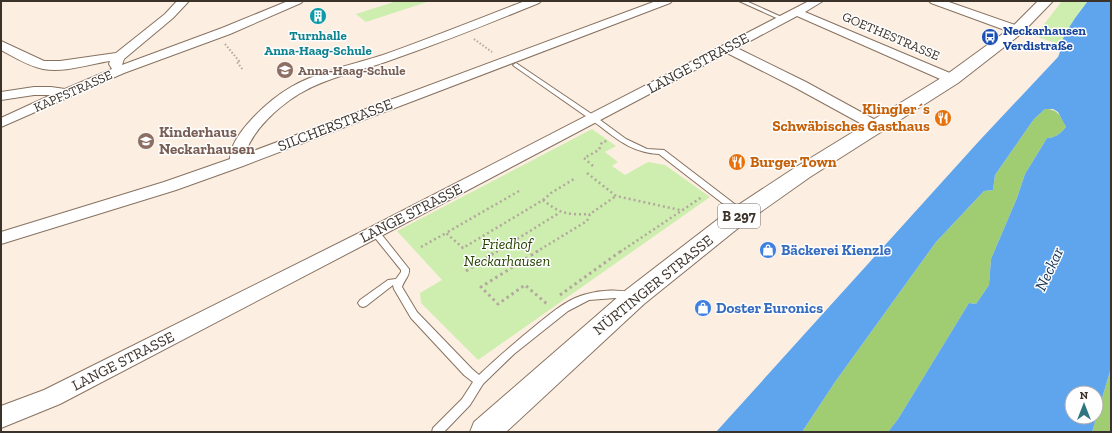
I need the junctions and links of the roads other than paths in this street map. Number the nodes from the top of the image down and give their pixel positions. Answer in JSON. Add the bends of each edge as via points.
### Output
{"nodes":[{"id":1,"x":182,"y":1,"type":"edge"},
{"id":2,"x":297,"y":1,"type":"edge"},
{"id":3,"x":535,"y":1,"type":"edge"},
{"id":4,"x":666,"y":1,"type":"edge"},
{"id":5,"x":742,"y":1,"type":"edge"},
{"id":6,"x":817,"y":1,"type":"edge"},
{"id":7,"x":935,"y":1,"type":"edge"},
{"id":8,"x":1046,"y":1,"type":"edge"},
{"id":9,"x":790,"y":15,"type":"junction"},
{"id":10,"x":1017,"y":30,"type":"junction"},
{"id":11,"x":1,"y":45,"type":"edge"},
{"id":12,"x":727,"y":48,"type":"junction"},
{"id":13,"x":510,"y":63,"type":"junction"},
{"id":14,"x":119,"y":64,"type":"junction"},
{"id":15,"x":952,"y":79,"type":"junction"},
{"id":16,"x":68,"y":94,"type":"junction"},
{"id":17,"x":1,"y":96,"type":"edge"},
{"id":18,"x":594,"y":118,"type":"junction"},
{"id":19,"x":1,"y":123,"type":"edge"},
{"id":20,"x":876,"y":126,"type":"junction"},
{"id":21,"x":238,"y":162,"type":"junction"},
{"id":22,"x":742,"y":214,"type":"junction"},
{"id":23,"x":375,"y":232,"type":"junction"},
{"id":24,"x":1,"y":238,"type":"edge"},
{"id":25,"x":398,"y":282,"type":"junction"},
{"id":26,"x":634,"y":297,"type":"junction"},
{"id":27,"x":363,"y":303,"type":"dead end"},
{"id":28,"x":479,"y":381,"type":"junction"},
{"id":29,"x":1,"y":417,"type":"edge"},
{"id":30,"x":437,"y":432,"type":"edge"},
{"id":31,"x":485,"y":432,"type":"edge"}],
"edges":[{"from":1,"to":14,"type":"street","name":"KAPFSTRASSE"},
{"from":2,"to":14,"type":"street","via":[[216,35]]},
{"from":3,"to":21,"type":"street","via":[[295,91],[278,102],[259,120],[239,147],[236,157]]},
{"from":4,"to":13,"type":"street","name":"SILCHERSTRASSE"},
{"from":5,"to":9,"type":"lane"},
{"from":6,"to":9,"type":"street","name":"LANGE STRASSE"},
{"from":7,"to":10,"type":"street"},
{"from":8,"to":10,"type":"main road","name":"NÜRTINGER STRASSE","number":"B 297"},
{"from":9,"to":12,"type":"street","name":"LANGE STRASSE"},
{"from":9,"to":15,"type":"street","name":"GOETHESTRASSE"},
{"from":10,"to":15,"type":"main road","name":"NÜRTINGER STRASSE","number":"B 297"},
{"from":11,"to":14,"type":"street","via":[[44,65],[109,57]]},
{"from":12,"to":18,"type":"street","name":"LANGE STRASSE"},
{"from":12,"to":20,"type":"street"},
{"from":13,"to":18,"type":"lane"},
{"from":13,"to":21,"type":"street","name":"SILCHERSTRASSE"},
{"from":14,"to":16,"type":"street","name":"KAPFSTRASSE"},
{"from":15,"to":20,"type":"main road","name":"NÜRTINGER STRASSE","number":"B 297"},
{"from":16,"to":17,"type":"street","via":[[40,90]]},
{"from":16,"to":19,"type":"street","name":"KAPFSTRASSE"},
{"from":18,"to":22,"type":"lane","via":[[637,148],[661,152]]},
{"from":18,"to":23,"type":"street","name":"LANGE STRASSE"},
{"from":20,"to":22,"type":"main road","name":"NÜRTINGER STRASSE","number":"B 297"},
{"from":21,"to":24,"type":"street","name":"SILCHERSTRASSE"},
{"from":22,"to":26,"type":"main road","name":"NÜRTINGER STRASSE","number":"B 297"},
{"from":23,"to":25,"type":"lane","via":[[405,269],[404,276]]},
{"from":23,"to":29,"type":"street","name":"LANGE STRASSE","via":[[52,397]]},
{"from":25,"to":27,"type":"lane","via":[[391,282]]},
{"from":25,"to":28,"type":"lane","via":[[399,291],[414,315]]},
{"from":26,"to":28,"type":"lane","via":[[615,294],[588,297],[565,308],[511,351]]},
{"from":26,"to":31,"type":"main road","name":"NÜRTINGER STRASSE","number":"B 297"},
{"from":28,"to":30,"type":"lane","via":[[466,402]]}]}
